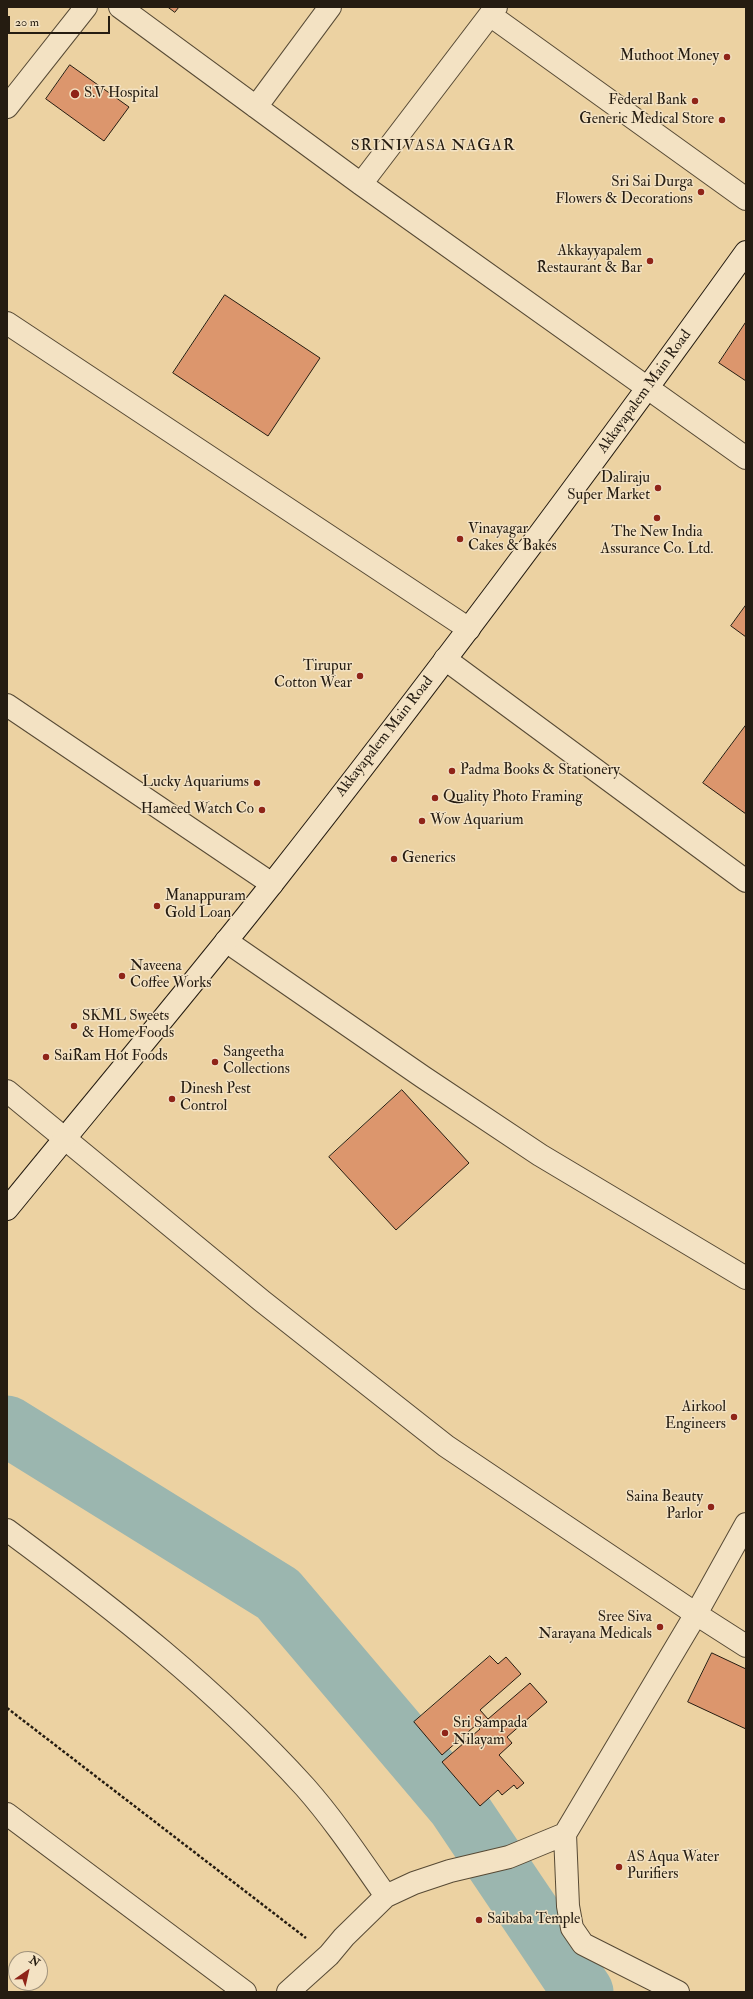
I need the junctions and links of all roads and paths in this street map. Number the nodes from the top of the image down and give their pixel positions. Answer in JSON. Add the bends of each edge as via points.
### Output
{"nodes":[{"id":1,"x":86,"y":7,"type":"edge"},
{"id":2,"x":120,"y":7,"type":"edge"},
{"id":3,"x":330,"y":7,"type":"edge"},
{"id":4,"x":493,"y":11,"type":"edge"},
{"id":5,"x":7,"y":107,"type":"edge"},
{"id":6,"x":256,"y":108,"type":"junction"},
{"id":7,"x":361,"y":184,"type":"junction"},
{"id":8,"x":746,"y":198,"type":"edge"},
{"id":9,"x":746,"y":252,"type":"edge"},
{"id":10,"x":7,"y":323,"type":"edge"},
{"id":11,"x":647,"y":389,"type":"junction"},
{"id":12,"x":746,"y":458,"type":"edge"},
{"id":13,"x":469,"y":629,"type":"junction"},
{"id":14,"x":445,"y":659,"type":"junction"},
{"id":15,"x":7,"y":706,"type":"edge"},
{"id":16,"x":746,"y":881,"type":"edge"},
{"id":17,"x":272,"y":884,"type":"junction"},
{"id":18,"x":226,"y":941,"type":"junction"},
{"id":19,"x":7,"y":1091,"type":"edge"},
{"id":20,"x":65,"y":1137,"type":"junction"},
{"id":21,"x":7,"y":1209,"type":"edge"},
{"id":22,"x":746,"y":1278,"type":"edge"},
{"id":23,"x":746,"y":1524,"type":"edge"},
{"id":24,"x":7,"y":1530,"type":"edge"},
{"id":25,"x":696,"y":1614,"type":"junction"},
{"id":26,"x":746,"y":1646,"type":"edge"},
{"id":27,"x":7,"y":1708,"type":"edge"},
{"id":28,"x":7,"y":1814,"type":"edge"},
{"id":29,"x":565,"y":1834,"type":"junction"},
{"id":30,"x":386,"y":1896,"type":"junction"},
{"id":31,"x":329,"y":1955,"type":"junction"},
{"id":32,"x":245,"y":1992,"type":"edge"},
{"id":33,"x":288,"y":1992,"type":"edge"},
{"id":34,"x":678,"y":1992,"type":"edge"}],
"edges":[{"from":1,"to":5,"type":"street"},
{"from":2,"to":6,"type":"street"},
{"from":3,"to":6,"type":"street"},
{"from":4,"to":7,"type":"street"},
{"from":4,"to":8,"type":"street"},
{"from":6,"to":7,"type":"street"},
{"from":7,"to":11,"type":"street"},
{"from":9,"to":11,"type":"street","name":"Akkayapalem Main Road"},
{"from":10,"to":13,"type":"street"},
{"from":11,"to":12,"type":"street"},
{"from":11,"to":13,"type":"street","name":"Akkayapalem Main Road"},
{"from":13,"to":14,"type":"street","name":"Akkayapalem Main Road"},
{"from":14,"to":16,"type":"street"},
{"from":14,"to":17,"type":"street","name":"Akkayapalem Main Road"},
{"from":15,"to":17,"type":"street"},
{"from":17,"to":18,"type":"street","name":"Akkayapalem Main Road"},
{"from":18,"to":20,"type":"street","name":"Akkayapalem Main Road"},
{"from":18,"to":22,"type":"street","via":[[540,1155]]},
{"from":19,"to":20,"type":"street"},
{"from":20,"to":21,"type":"street","name":"Akkayapalem Main Road"},
{"from":20,"to":25,"type":"street","via":[[262,1301],[446,1446]]},
{"from":23,"to":25,"type":"street"},
{"from":24,"to":30,"type":"street","via":[[158,1646],[253,1732],[305,1788],[349,1843]]},
{"from":25,"to":26,"type":"street"},
{"from":25,"to":29,"type":"street"},
{"from":27,"to":31,"type":"path"},
{"from":28,"to":32,"type":"street"},
{"from":29,"to":30,"type":"street","via":[[509,1857],[450,1871]]},
{"from":29,"to":34,"type":"street","via":[[568,1906],[572,1928],[583,1944]]},
{"from":30,"to":31,"type":"street"},
{"from":31,"to":33,"type":"street"}]}
